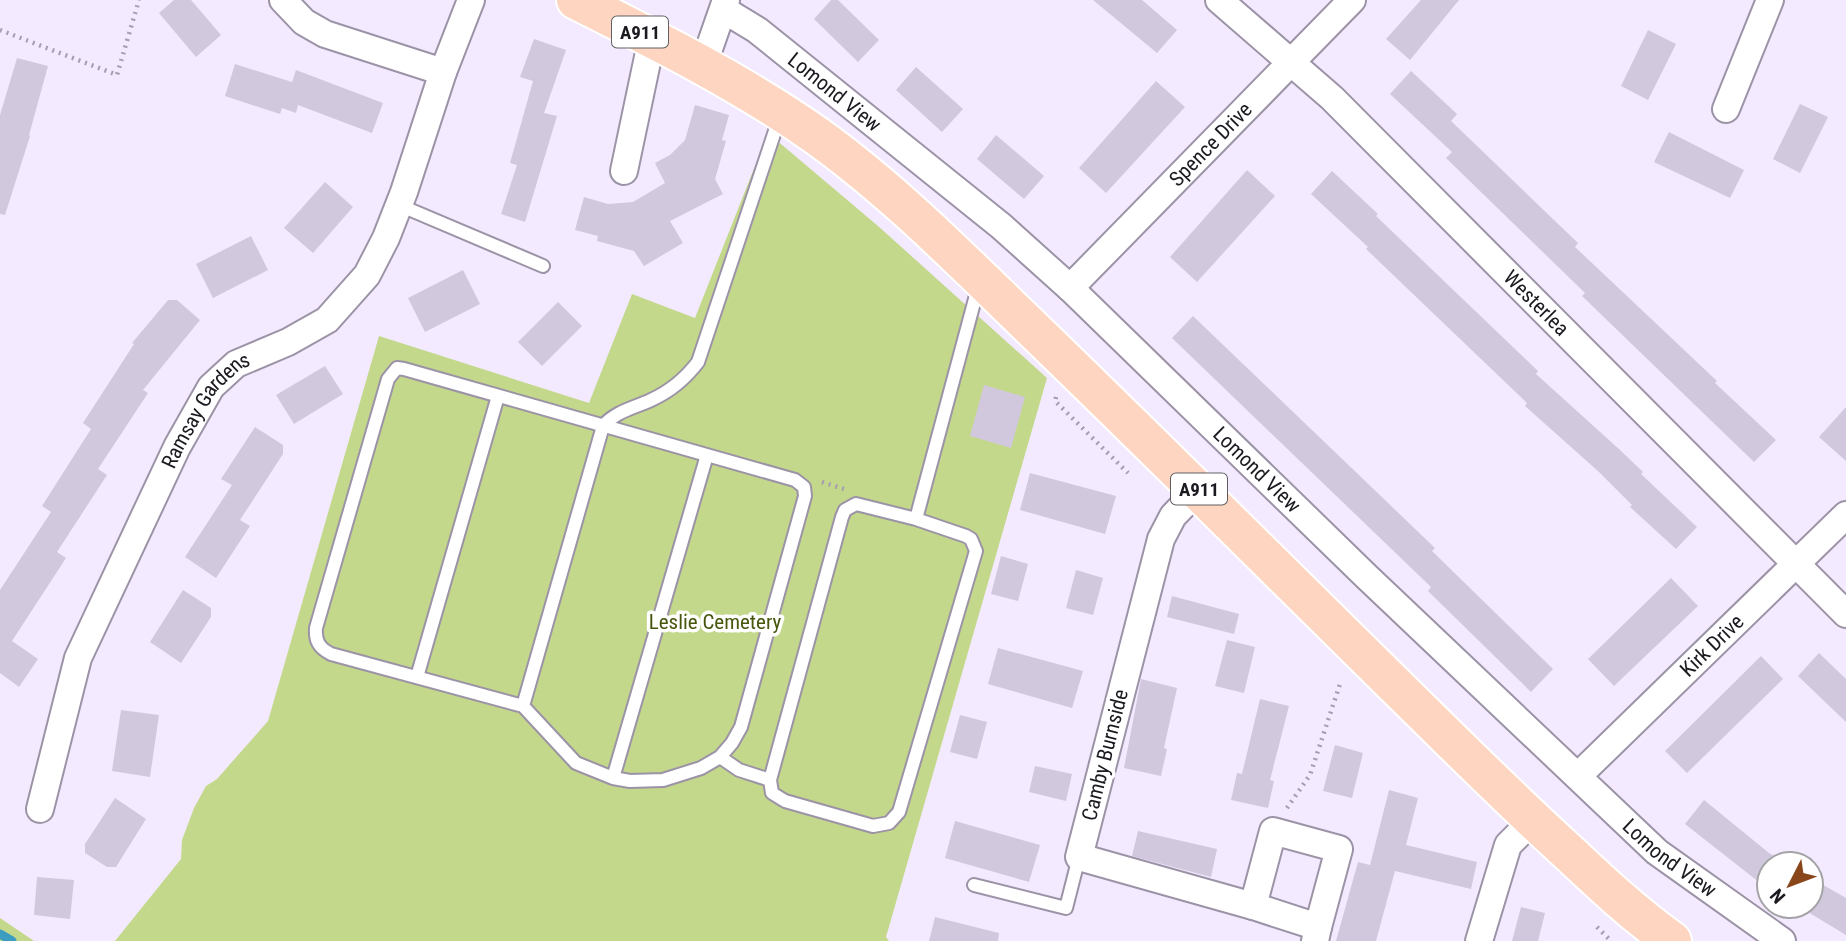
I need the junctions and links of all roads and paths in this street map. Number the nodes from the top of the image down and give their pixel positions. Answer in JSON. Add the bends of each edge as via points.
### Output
{"nodes":[{"id":1,"x":139,"y":0,"type":"edge"},
{"id":2,"x":283,"y":0,"type":"edge"},
{"id":3,"x":471,"y":0,"type":"edge"},
{"id":4,"x":576,"y":0,"type":"edge"},
{"id":5,"x":1219,"y":0,"type":"edge"},
{"id":6,"x":1352,"y":0,"type":"edge"},
{"id":7,"x":1770,"y":0,"type":"edge"},
{"id":8,"x":725,"y":5,"type":"edge"},
{"id":9,"x":0,"y":30,"type":"edge"},
{"id":10,"x":652,"y":38,"type":"junction"},
{"id":11,"x":1291,"y":61,"type":"junction"},
{"id":12,"x":702,"y":66,"type":"junction"},
{"id":13,"x":443,"y":72,"type":"junction"},
{"id":14,"x":1726,"y":109,"type":"dead end"},
{"id":15,"x":781,"y":112,"type":"junction"},
{"id":16,"x":624,"y":171,"type":"dead end"},
{"id":17,"x":399,"y":205,"type":"junction"},
{"id":18,"x":543,"y":266,"type":"dead end"},
{"id":19,"x":980,"y":276,"type":"junction"},
{"id":20,"x":1070,"y":288,"type":"junction"},
{"id":21,"x":498,"y":396,"type":"junction"},
{"id":22,"x":603,"y":426,"type":"junction"},
{"id":23,"x":707,"y":455,"type":"junction"},
{"id":24,"x":804,"y":487,"type":"junction"},
{"id":25,"x":1199,"y":489,"type":"junction"},
{"id":26,"x":850,"y":506,"type":"junction"},
{"id":27,"x":1846,"y":514,"type":"edge"},
{"id":28,"x":916,"y":519,"type":"junction"},
{"id":29,"x":1795,"y":563,"type":"junction"},
{"id":30,"x":1846,"y":614,"type":"edge"},
{"id":31,"x":417,"y":677,"type":"junction"},
{"id":32,"x":1341,"y":681,"type":"dead end"},
{"id":33,"x":523,"y":706,"type":"junction"},
{"id":34,"x":720,"y":757,"type":"junction"},
{"id":35,"x":1577,"y":776,"type":"junction"},
{"id":36,"x":614,"y":778,"type":"junction"},
{"id":37,"x":770,"y":780,"type":"junction"},
{"id":38,"x":40,"y":809,"type":"dead end"},
{"id":39,"x":1533,"y":820,"type":"junction"},
{"id":40,"x":1273,"y":831,"type":"junction"},
{"id":41,"x":1079,"y":857,"type":"junction"},
{"id":42,"x":974,"y":885,"type":"dead end"},
{"id":43,"x":1253,"y":906,"type":"junction"},
{"id":44,"x":1317,"y":934,"type":"edge"},
{"id":45,"x":1479,"y":941,"type":"edge"},
{"id":46,"x":1672,"y":941,"type":"edge"},
{"id":47,"x":1782,"y":941,"type":"edge"}],
"edges":[{"from":1,"to":9,"type":"path","via":[[117,75]]},
{"from":2,"to":13,"type":"street","via":[[304,22],[326,34]]},
{"from":3,"to":13,"type":"street","name":"Ramsay Gardens"},
{"from":4,"to":10,"type":"main road","number":"A911"},
{"from":5,"to":11,"type":"street","name":"Westerlea"},
{"from":6,"to":11,"type":"street","name":"Spence Drive"},
{"from":7,"to":14,"type":"street"},
{"from":8,"to":12,"type":"street"},
{"from":8,"to":20,"type":"street","name":"Lomond View","via":[[1001,226]]},
{"from":10,"to":12,"type":"main road","number":"A911"},
{"from":10,"to":16,"type":"street"},
{"from":11,"to":20,"type":"street","name":"Spence Drive"},
{"from":11,"to":29,"type":"street","name":"Westerlea"},
{"from":12,"to":15,"type":"main road","number":"A911"},
{"from":13,"to":17,"type":"street","name":"Ramsay Gardens"},
{"from":15,"to":19,"type":"main road","number":"A911","via":[[886,189]]},
{"from":15,"to":22,"type":"lane","via":[[698,362],[671,389],[623,411]]},
{"from":17,"to":18,"type":"lane"},
{"from":17,"to":38,"type":"street","name":"Ramsay Gardens","via":[[367,275],[327,320],[236,364],[211,387],[177,447],[78,658]]},
{"from":19,"to":25,"type":"main road","number":"A911"},
{"from":19,"to":28,"type":"lane"},
{"from":20,"to":35,"type":"street","name":"Lomond View"},
{"from":21,"to":22,"type":"lane"},
{"from":21,"to":31,"type":"lane"},
{"from":21,"to":31,"type":"lane","via":[[404,369],[391,373],[316,628],[315,636],[324,650]]},
{"from":22,"to":23,"type":"lane"},
{"from":22,"to":33,"type":"lane"},
{"from":23,"to":24,"type":"lane"},
{"from":23,"to":36,"type":"lane"},
{"from":24,"to":26,"type":"path","via":[[817,481],[841,486]]},
{"from":24,"to":34,"type":"lane","via":[[741,727]]},
{"from":25,"to":39,"type":"main road","number":"A911"},
{"from":25,"to":41,"type":"street","name":"Camby Burnside","via":[[1173,516],[1161,539]]},
{"from":26,"to":28,"type":"lane","via":[[863,504]]},
{"from":26,"to":37,"type":"lane","via":[[842,517]]},
{"from":27,"to":29,"type":"street","name":"Kirk Drive"},
{"from":28,"to":37,"type":"lane","via":[[966,536],[976,551],[899,812],[889,823],[873,826],[785,802],[772,793]]},
{"from":29,"to":30,"type":"street","name":"Westerlea"},
{"from":29,"to":35,"type":"street","name":"Kirk Drive"},
{"from":31,"to":33,"type":"lane"},
{"from":32,"to":40,"type":"path","via":[[1310,775]]},
{"from":33,"to":36,"type":"lane","via":[[576,764]]},
{"from":34,"to":36,"type":"lane","via":[[663,780],[646,783]]},
{"from":34,"to":37,"type":"lane","via":[[739,770]]},
{"from":35,"to":47,"type":"street","name":"Lomond View","via":[[1657,852]]},
{"from":39,"to":45,"type":"street","via":[[1508,845]]},
{"from":39,"to":46,"type":"main road","number":"A911"},
{"from":40,"to":43,"type":"street"},
{"from":40,"to":44,"type":"street","via":[[1339,849]]},
{"from":41,"to":42,"type":"lane","via":[[1066,908]]},
{"from":41,"to":43,"type":"street"},
{"from":43,"to":44,"type":"street"}]}
